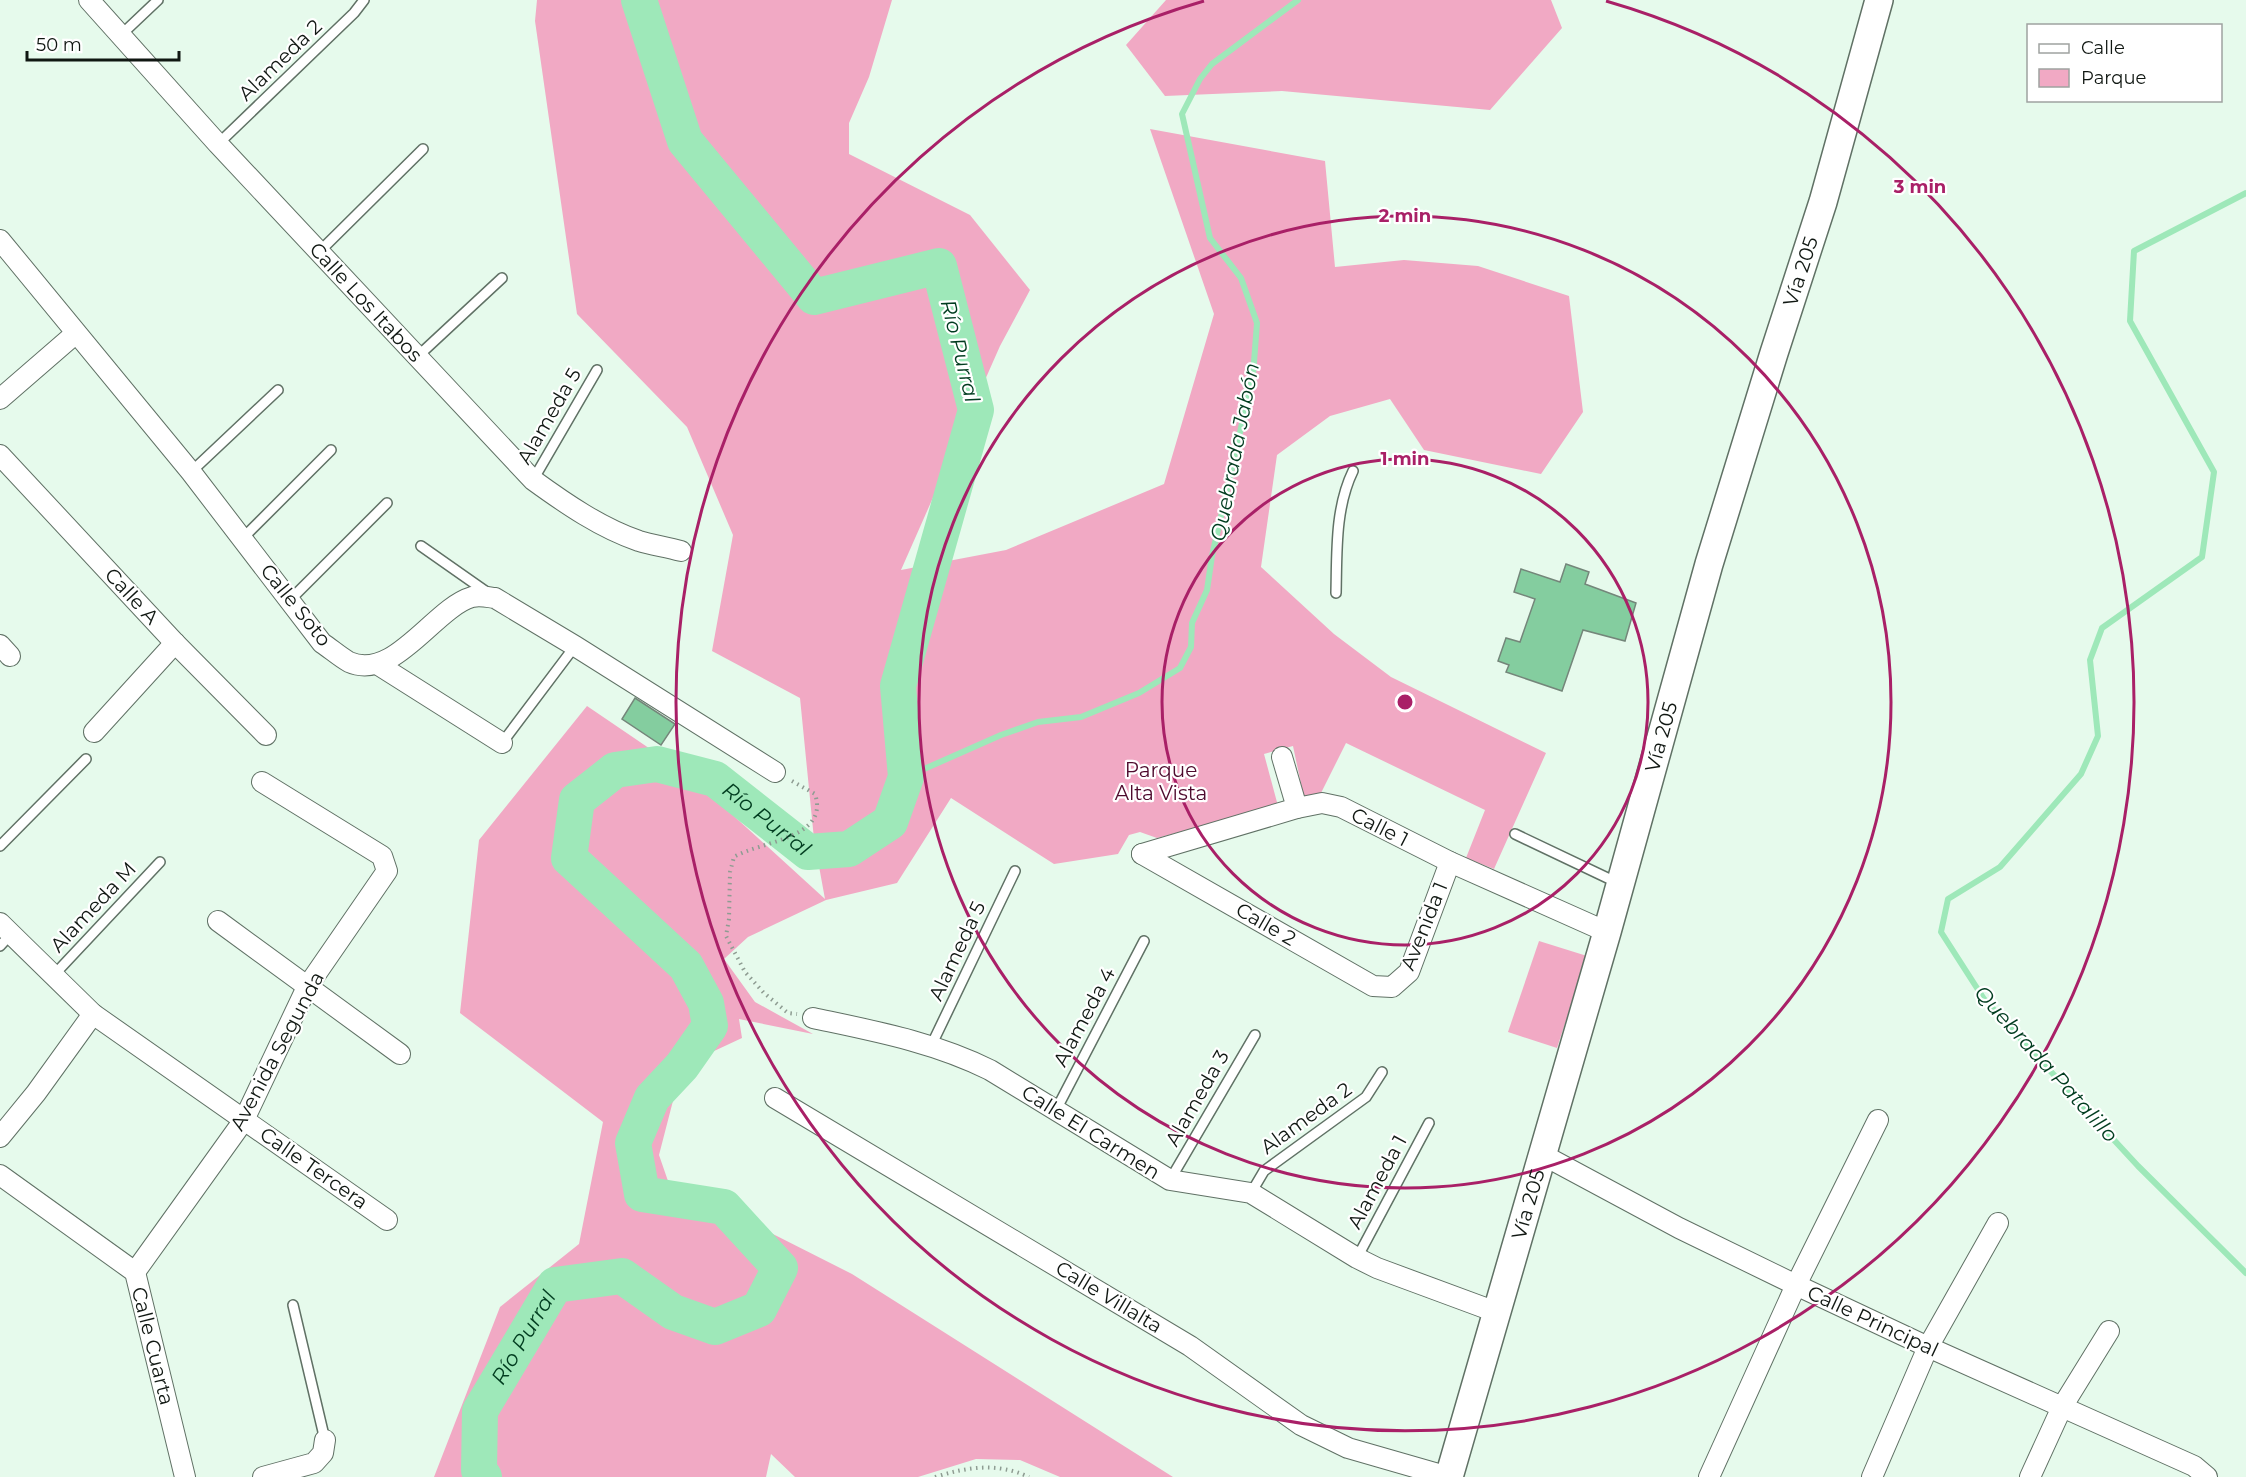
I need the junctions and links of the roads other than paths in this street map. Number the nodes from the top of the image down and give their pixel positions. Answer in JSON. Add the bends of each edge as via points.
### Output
{"nodes":[{"id":1,"x":89,"y":0,"type":"edge"},
{"id":2,"x":158,"y":0,"type":"edge"},
{"id":3,"x":364,"y":0,"type":"edge"},
{"id":4,"x":1879,"y":0,"type":"edge"},
{"id":5,"x":122,"y":35,"type":"junction"},
{"id":6,"x":218,"y":144,"type":"junction"},
{"id":7,"x":423,"y":149,"type":"dead end"},
{"id":8,"x":0,"y":240,"type":"edge"},
{"id":9,"x":319,"y":252,"type":"junction"},
{"id":10,"x":502,"y":278,"type":"dead end"},
{"id":11,"x":75,"y":334,"type":"junction"},
{"id":12,"x":417,"y":357,"type":"junction"},
{"id":13,"x":597,"y":370,"type":"dead end"},
{"id":14,"x":278,"y":390,"type":"dead end"},
{"id":15,"x":0,"y":399,"type":"edge"},
{"id":16,"x":331,"y":450,"type":"dead end"},
{"id":17,"x":0,"y":455,"type":"edge"},
{"id":18,"x":1353,"y":471,"type":"dead end"},
{"id":19,"x":191,"y":472,"type":"junction"},
{"id":20,"x":533,"y":480,"type":"junction"},
{"id":21,"x":387,"y":502,"type":"dead end"},
{"id":22,"x":242,"y":539,"type":"junction"},
{"id":23,"x":421,"y":546,"type":"dead end"},
{"id":24,"x":681,"y":551,"type":"dead end"},
{"id":25,"x":1336,"y":593,"type":"dead end"},
{"id":26,"x":495,"y":598,"type":"junction"},
{"id":27,"x":290,"y":600,"type":"junction"},
{"id":28,"x":175,"y":643,"type":"junction"},
{"id":29,"x":575,"y":646,"type":"junction"},
{"id":30,"x":377,"y":664,"type":"junction"},
{"id":31,"x":94,"y":732,"type":"dead end"},
{"id":32,"x":266,"y":735,"type":"dead end"},
{"id":33,"x":502,"y":743,"type":"joint"},
{"id":34,"x":1282,"y":757,"type":"dead end"},
{"id":35,"x":86,"y":759,"type":"dead end"},
{"id":36,"x":775,"y":772,"type":"road end"},
{"id":37,"x":262,"y":782,"type":"dead end"},
{"id":38,"x":1297,"y":808,"type":"junction"},
{"id":39,"x":1515,"y":834,"type":"dead end"},
{"id":40,"x":0,"y":846,"type":"edge"},
{"id":41,"x":1142,"y":854,"type":"joint"},
{"id":42,"x":160,"y":862,"type":"dead end"},
{"id":43,"x":1450,"y":862,"type":"junction"},
{"id":44,"x":1015,"y":871,"type":"dead end"},
{"id":45,"x":1620,"y":884,"type":"junction"},
{"id":46,"x":218,"y":921,"type":"dead end"},
{"id":47,"x":1607,"y":933,"type":"junction"},
{"id":48,"x":4,"y":934,"type":"edge"},
{"id":49,"x":1144,"y":941,"type":"dead end"},
{"id":50,"x":52,"y":976,"type":"junction"},
{"id":51,"x":307,"y":987,"type":"junction"},
{"id":52,"x":1392,"y":987,"type":"joint"},
{"id":53,"x":93,"y":1014,"type":"junction"},
{"id":54,"x":813,"y":1018,"type":"road end"},
{"id":55,"x":1255,"y":1035,"type":"dead end"},
{"id":56,"x":931,"y":1046,"type":"junction"},
{"id":57,"x":400,"y":1054,"type":"dead end"},
{"id":58,"x":1382,"y":1072,"type":"dead end"},
{"id":59,"x":775,"y":1098,"type":"dead end"},
{"id":60,"x":1056,"y":1110,"type":"junction"},
{"id":61,"x":244,"y":1120,"type":"junction"},
{"id":62,"x":1878,"y":1120,"type":"dead end"},
{"id":63,"x":1429,"y":1123,"type":"dead end"},
{"id":64,"x":0,"y":1137,"type":"edge"},
{"id":65,"x":1543,"y":1155,"type":"junction"},
{"id":66,"x":0,"y":1175,"type":"edge"},
{"id":67,"x":1170,"y":1180,"type":"junction"},
{"id":68,"x":1251,"y":1193,"type":"junction"},
{"id":69,"x":387,"y":1220,"type":"dead end"},
{"id":70,"x":1998,"y":1223,"type":"dead end"},
{"id":71,"x":1357,"y":1258,"type":"junction"},
{"id":72,"x":135,"y":1272,"type":"junction"},
{"id":73,"x":1796,"y":1285,"type":"junction"},
{"id":74,"x":293,"y":1305,"type":"dead end"},
{"id":75,"x":1496,"y":1312,"type":"junction"},
{"id":76,"x":2109,"y":1331,"type":"dead end"},
{"id":77,"x":1928,"y":1347,"type":"junction"},
{"id":78,"x":2062,"y":1407,"type":"junction"},
{"id":79,"x":325,"y":1440,"type":"joint"},
{"id":80,"x":185,"y":1477,"type":"edge"},
{"id":81,"x":263,"y":1477,"type":"edge"},
{"id":82,"x":1449,"y":1477,"type":"edge"},
{"id":83,"x":1709,"y":1477,"type":"edge"},
{"id":84,"x":1872,"y":1477,"type":"edge"},
{"id":85,"x":2031,"y":1477,"type":"edge"},
{"id":86,"x":2206,"y":1477,"type":"edge"}],
"edges":[{"from":1,"to":5,"type":"street","name":"Calle Los Itabos"},
{"from":2,"to":5,"type":"lane"},
{"from":3,"to":6,"type":"lane","name":"Alameda 2"},
{"from":4,"to":45,"type":"main road","name":"Vía 205","via":[[1823,202],[1709,564]]},
{"from":5,"to":6,"type":"street","name":"Calle Los Itabos"},
{"from":6,"to":9,"type":"street","name":"Calle Los Itabos"},
{"from":7,"to":9,"type":"lane"},
{"from":8,"to":11,"type":"street","name":"Calle Soto"},
{"from":9,"to":12,"type":"street","name":"Calle Los Itabos"},
{"from":10,"to":12,"type":"lane"},
{"from":11,"to":15,"type":"street"},
{"from":11,"to":19,"type":"street","name":"Calle Soto"},
{"from":12,"to":20,"type":"street","name":"Calle Los Itabos"},
{"from":13,"to":20,"type":"lane","name":"Alameda 5"},
{"from":14,"to":19,"type":"lane"},
{"from":16,"to":22,"type":"lane"},
{"from":17,"to":28,"type":"street","name":"Calle A"},
{"from":18,"to":25,"type":"lane","via":[[1342,503]]},
{"from":19,"to":22,"type":"street","name":"Calle Soto"},
{"from":20,"to":24,"type":"street","name":"Calle Los Itabos","via":[[571,507],[639,541]]},
{"from":21,"to":27,"type":"lane"},
{"from":22,"to":27,"type":"street","name":"Calle Soto"},
{"from":23,"to":26,"type":"lane"},
{"from":26,"to":29,"type":"street"},
{"from":26,"to":30,"type":"street","via":[[471,597],[395,655]]},
{"from":27,"to":30,"type":"street","name":"Calle Soto","via":[[322,643],[350,662]]},
{"from":28,"to":31,"type":"street"},
{"from":28,"to":32,"type":"street","name":"Calle A"},
{"from":29,"to":33,"type":"lane"},
{"from":29,"to":36,"type":"street"},
{"from":30,"to":33,"type":"street"},
{"from":34,"to":38,"type":"street"},
{"from":35,"to":40,"type":"lane"},
{"from":37,"to":51,"type":"street","name":"Avenida Segunda","via":[[381,856],[387,871]]},
{"from":38,"to":41,"type":"street","name":"Calle 1"},
{"from":38,"to":43,"type":"street","name":"Calle 1","via":[[1322,803],[1341,807]]},
{"from":39,"to":45,"type":"lane"},
{"from":41,"to":52,"type":"street","name":"Calle 2","via":[[1373,986]]},
{"from":42,"to":50,"type":"lane","name":"Alameda M"},
{"from":43,"to":47,"type":"street","name":"Calle 1"},
{"from":43,"to":52,"type":"street","name":"Avenida 1","via":[[1409,972]]},
{"from":44,"to":56,"type":"lane","name":"Alameda 5"},
{"from":45,"to":47,"type":"main road","name":"Vía 205"},
{"from":46,"to":51,"type":"street"},
{"from":47,"to":65,"type":"main road","name":"Vía 205"},
{"from":48,"to":50,"type":"street","name":"Calle Tercera"},
{"from":49,"to":60,"type":"lane","name":"Alameda 4"},
{"from":50,"to":53,"type":"street","name":"Calle Tercera"},
{"from":51,"to":57,"type":"street"},
{"from":51,"to":61,"type":"street","name":"Avenida Segunda"},
{"from":53,"to":61,"type":"street","name":"Calle Tercera"},
{"from":53,"to":64,"type":"street"},
{"from":54,"to":56,"type":"street","name":"Calle El Carmen"},
{"from":55,"to":67,"type":"lane","name":"Alameda 3"},
{"from":56,"to":60,"type":"street","name":"Calle El Carmen","via":[[990,1070]]},
{"from":58,"to":68,"type":"lane","name":"Alameda 2","via":[[1366,1097],[1264,1171]]},
{"from":59,"to":82,"type":"street","name":"Calle Villalta","via":[[1190,1346],[1301,1425],[1348,1448]]},
{"from":60,"to":67,"type":"street","name":"Calle El Carmen"},
{"from":61,"to":69,"type":"street","name":"Calle Tercera"},
{"from":61,"to":72,"type":"street","name":"Avenida Segunda"},
{"from":62,"to":73,"type":"street"},
{"from":63,"to":71,"type":"lane","name":"Alameda 1"},
{"from":65,"to":73,"type":"street","name":"Calle Principal"},
{"from":65,"to":75,"type":"main road","name":"Vía 205"},
{"from":66,"to":72,"type":"street","name":"Calle Cuarta"},
{"from":67,"to":68,"type":"street","name":"Calle El Carmen"},
{"from":68,"to":71,"type":"street","name":"Calle El Carmen"},
{"from":70,"to":77,"type":"street"},
{"from":71,"to":75,"type":"street","name":"Calle El Carmen"},
{"from":72,"to":80,"type":"street","name":"Calle Cuarta"},
{"from":73,"to":77,"type":"street","name":"Calle Principal"},
{"from":73,"to":83,"type":"street"},
{"from":74,"to":79,"type":"lane"},
{"from":75,"to":82,"type":"main road","name":"Vía 205"},
{"from":76,"to":78,"type":"street"},
{"from":77,"to":78,"type":"street","name":"Calle Principal"},
{"from":77,"to":84,"type":"street"},
{"from":78,"to":85,"type":"street"},
{"from":78,"to":86,"type":"street","name":"Calle Principal","via":[[2194,1466]]},
{"from":79,"to":81,"type":"street","via":[[323,1453],[314,1463]]}]}
